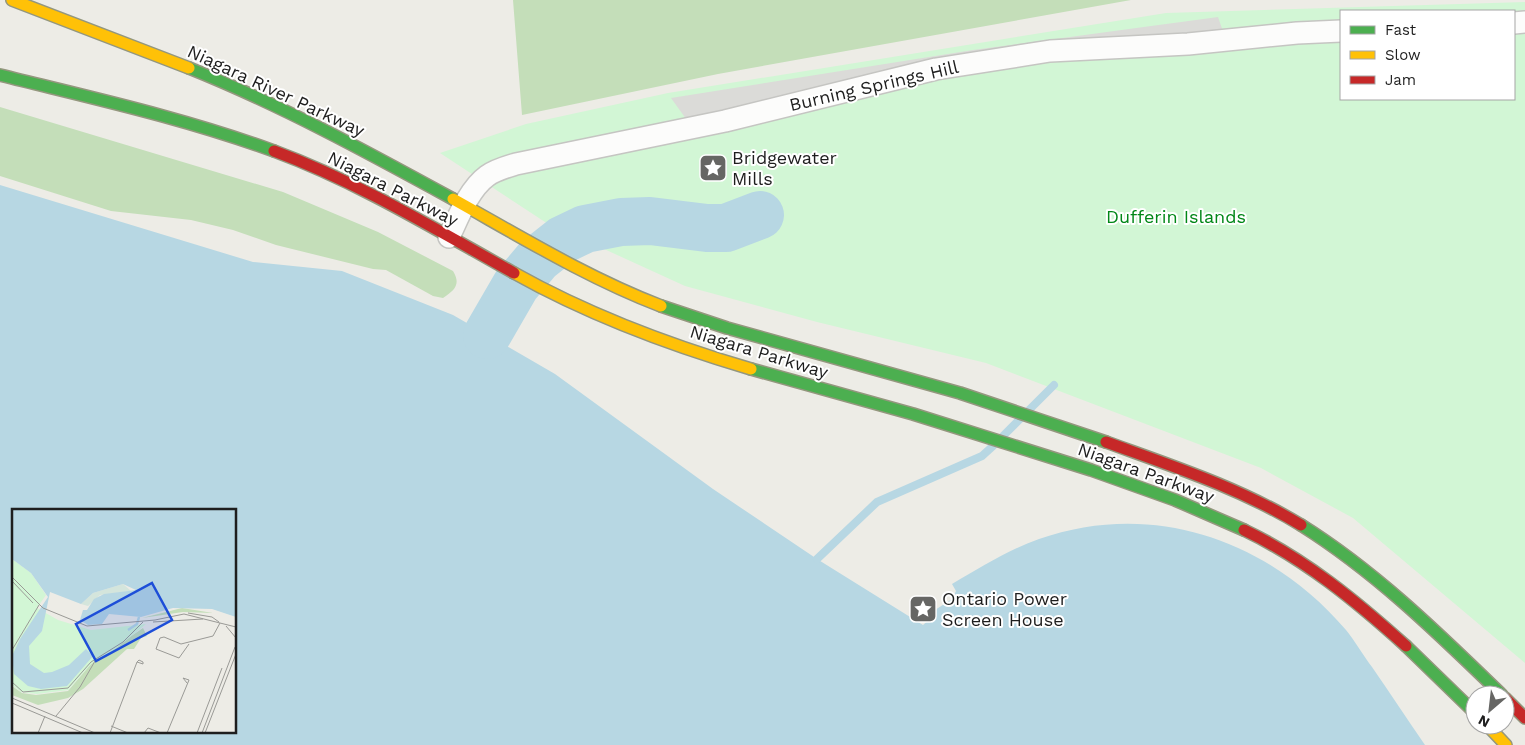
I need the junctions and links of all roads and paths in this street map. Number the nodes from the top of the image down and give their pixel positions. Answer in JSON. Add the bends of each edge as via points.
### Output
{"nodes":[{"id":1,"x":12,"y":0,"type":"edge"},
{"id":2,"x":1340,"y":31,"type":"edge"},
{"id":3,"x":0,"y":75,"type":"edge"},
{"id":4,"x":464,"y":206,"type":"junction"},
{"id":5,"x":515,"y":235,"type":"joint"},
{"id":6,"x":449,"y":237,"type":"junction"},
{"id":7,"x":1492,"y":685,"type":"edge"},
{"id":8,"x":1465,"y":703,"type":"edge"},
{"id":9,"x":1515,"y":708,"type":"edge"},
{"id":10,"x":1525,"y":718,"type":"edge"},
{"id":11,"x":1496,"y":735,"type":"edge"},
{"id":12,"x":1506,"y":745,"type":"edge"}],
"edges":[{"from":1,"to":4,"type":"main road","name":"Niagara River Parkway","via":[[254,96],[311,123]]},
{"from":2,"to":4,"type":"street","name":"Burning Springs Hill","via":[[1297,32],[1188,44],[1050,51],[936,69],[725,122],[516,164],[497,170],[477,184]]},
{"from":3,"to":6,"type":"main road","name":"Niagara Parkway","via":[[179,120],[265,146],[360,188]]},
{"from":4,"to":5,"type":"main road","name":"Niagara River Parkway"},
{"from":4,"to":6,"type":"street","name":"Burning Springs Hill"},
{"from":5,"to":7,"type":"main road","name":"Niagara Parkway","via":[[608,283],[691,316],[976,398],[1234,490],[1292,520],[1350,558],[1415,612]]},
{"from":6,"to":8,"type":"main road","name":"Niagara Parkway","via":[[591,313],[647,336],[961,428],[1098,472],[1251,532],[1323,576],[1380,621]]},
{"from":9,"to":10,"type":"main road"},
{"from":11,"to":12,"type":"main road"}]}
